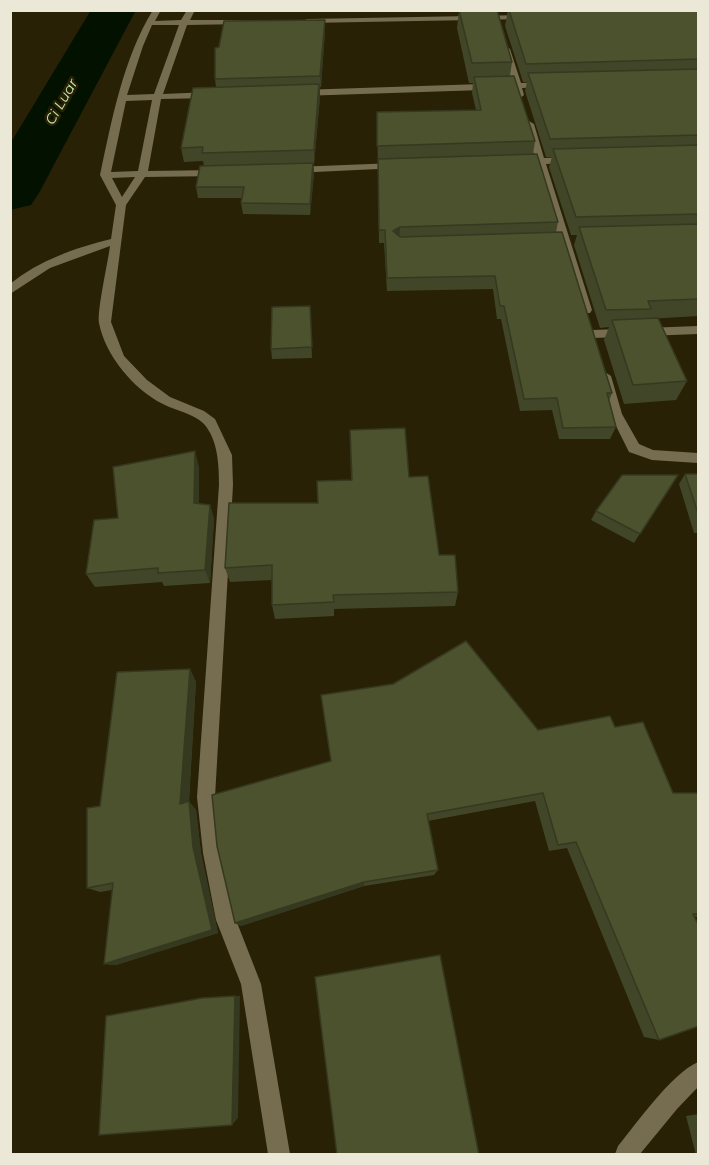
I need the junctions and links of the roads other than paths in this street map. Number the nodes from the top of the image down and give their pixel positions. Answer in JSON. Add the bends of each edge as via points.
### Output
{"nodes":[{"id":1,"x":157,"y":10,"type":"edge"},
{"id":2,"x":191,"y":10,"type":"edge"},
{"id":3,"x":537,"y":16,"type":"edge"},
{"id":4,"x":496,"y":18,"type":"junction"},
{"id":5,"x":253,"y":21,"type":"edge"},
{"id":6,"x":299,"y":21,"type":"edge"},
{"id":7,"x":184,"y":22,"type":"junction"},
{"id":8,"x":148,"y":23,"type":"junction"},
{"id":9,"x":500,"y":29,"type":"edge"},
{"id":10,"x":503,"y":41,"type":"edge"},
{"id":11,"x":551,"y":85,"type":"edge"},
{"id":12,"x":517,"y":86,"type":"junction"},
{"id":13,"x":289,"y":93,"type":"edge"},
{"id":14,"x":217,"y":95,"type":"edge"},
{"id":15,"x":158,"y":97,"type":"junction"},
{"id":16,"x":122,"y":98,"type":"junction"},
{"id":17,"x":524,"y":108,"type":"edge"},
{"id":18,"x":527,"y":118,"type":"edge"},
{"id":19,"x":586,"y":160,"type":"edge"},
{"id":20,"x":540,"y":161,"type":"junction"},
{"id":21,"x":505,"y":162,"type":"edge"},
{"id":22,"x":411,"y":166,"type":"edge"},
{"id":23,"x":283,"y":170,"type":"edge"},
{"id":24,"x":236,"y":172,"type":"edge"},
{"id":25,"x":105,"y":175,"type":"junction"},
{"id":26,"x":142,"y":175,"type":"junction"},
{"id":27,"x":121,"y":205,"type":"junction"},
{"id":28,"x":115,"y":241,"type":"junction"},
{"id":29,"x":10,"y":290,"type":"edge"},
{"id":30,"x":699,"y":330,"type":"edge"},
{"id":31,"x":603,"y":368,"type":"edge"},
{"id":32,"x":699,"y":458,"type":"edge"},
{"id":33,"x":699,"y":1073,"type":"edge"},
{"id":34,"x":279,"y":1155,"type":"edge"},
{"id":35,"x":626,"y":1155,"type":"edge"}],
"edges":[{"from":1,"to":8,"type":"street"},
{"from":2,"to":7,"type":"street"},
{"from":3,"to":4,"type":"street"},
{"from":4,"to":6,"type":"street"},
{"from":4,"to":9,"type":"street"},
{"from":5,"to":7,"type":"street"},
{"from":7,"to":8,"type":"street"},
{"from":7,"to":15,"type":"street"},
{"from":8,"to":16,"type":"street"},
{"from":10,"to":12,"type":"street"},
{"from":11,"to":12,"type":"street"},
{"from":12,"to":13,"type":"street"},
{"from":12,"to":17,"type":"street"},
{"from":14,"to":15,"type":"street"},
{"from":15,"to":16,"type":"street"},
{"from":15,"to":26,"type":"street"},
{"from":16,"to":25,"type":"street"},
{"from":18,"to":20,"type":"street"},
{"from":19,"to":20,"type":"street"},
{"from":20,"to":21,"type":"street"},
{"from":20,"to":30,"type":"street","via":[[595,340]]},
{"from":22,"to":23,"type":"street"},
{"from":24,"to":26,"type":"street"},
{"from":25,"to":26,"type":"street"},
{"from":25,"to":27,"type":"street"},
{"from":26,"to":27,"type":"street"},
{"from":27,"to":28,"type":"street"},
{"from":28,"to":29,"type":"street","via":[[68,255],[24,278]]},
{"from":28,"to":34,"type":"street","via":[[105,322],[118,358],[165,399],[210,422],[225,455],[206,797],[212,853],[226,920],[251,984]]},
{"from":31,"to":32,"type":"street","via":[[616,414],[634,448],[652,455]]},
{"from":33,"to":35,"type":"street","via":[[669,1101]]}]}
